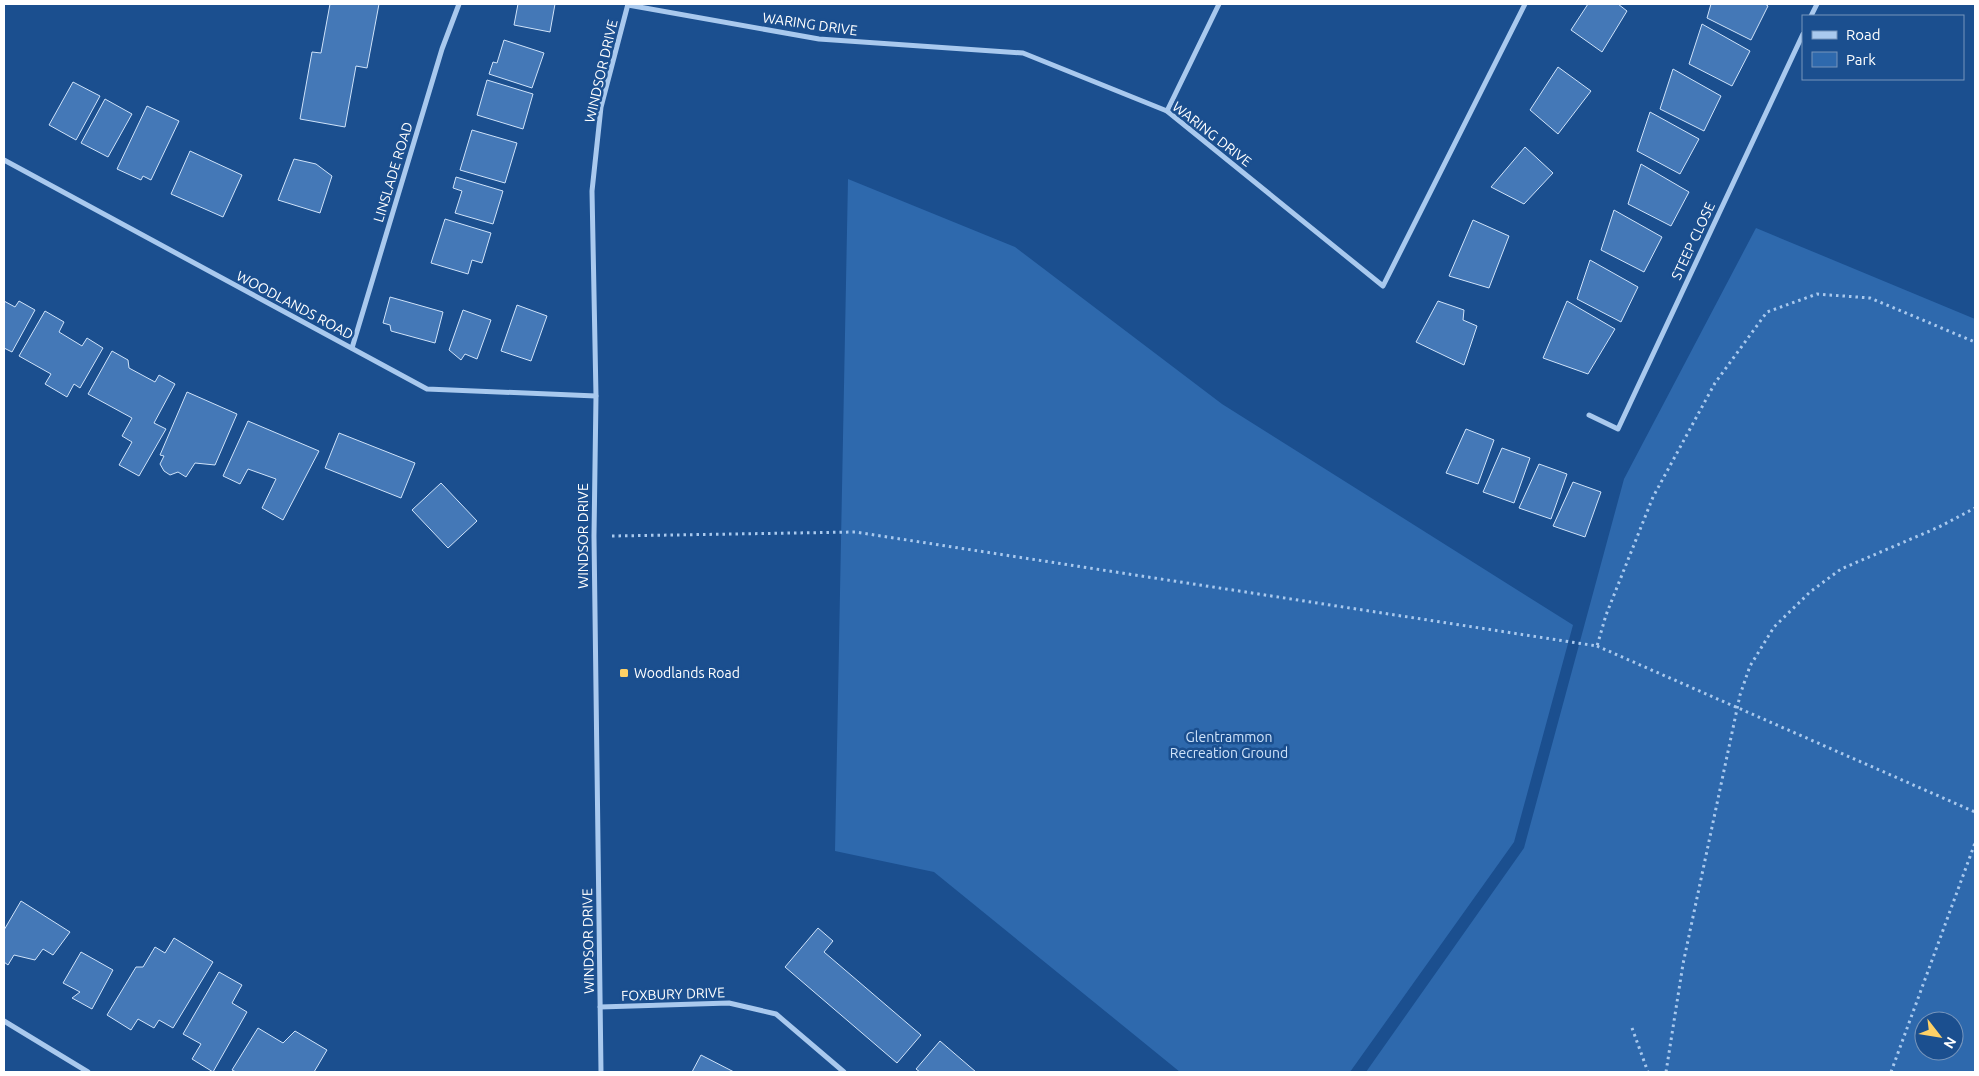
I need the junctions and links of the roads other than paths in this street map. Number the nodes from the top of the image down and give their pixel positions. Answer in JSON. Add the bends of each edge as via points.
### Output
{"nodes":[{"id":1,"x":459,"y":4,"type":"edge"},
{"id":2,"x":628,"y":4,"type":"edge"},
{"id":3,"x":1219,"y":4,"type":"edge"},
{"id":4,"x":1525,"y":4,"type":"edge"},
{"id":5,"x":1802,"y":36,"type":"edge"},
{"id":6,"x":1167,"y":111,"type":"junction"},
{"id":7,"x":4,"y":160,"type":"edge"},
{"id":8,"x":352,"y":348,"type":"junction"},
{"id":9,"x":596,"y":396,"type":"junction"},
{"id":10,"x":1589,"y":415,"type":"dead end"},
{"id":11,"x":600,"y":1007,"type":"junction"},
{"id":12,"x":4,"y":1021,"type":"edge"},
{"id":13,"x":88,"y":1072,"type":"edge"},
{"id":14,"x":600,"y":1072,"type":"edge"},
{"id":15,"x":844,"y":1072,"type":"edge"}],
"edges":[{"from":1,"to":8,"type":"street","name":"LINSLADE ROAD","via":[[439,58]]},
{"from":2,"to":6,"type":"street","name":"WARING DRIVE","via":[[820,39],[1023,53]]},
{"from":2,"to":9,"type":"street","name":"WINDSOR DRIVE","via":[[601,107],[592,191]]},
{"from":3,"to":6,"type":"street"},
{"from":4,"to":6,"type":"street","name":"WARING DRIVE","via":[[1383,286]]},
{"from":5,"to":10,"type":"street","name":"STEEP CLOSE","via":[[1618,429]]},
{"from":7,"to":8,"type":"street","name":"WOODLANDS ROAD"},
{"from":8,"to":9,"type":"street","name":"WOODLANDS ROAD","via":[[427,389]]},
{"from":9,"to":11,"type":"street","name":"WINDSOR DRIVE","via":[[594,536]]},
{"from":11,"to":14,"type":"street","name":"WINDSOR DRIVE"},
{"from":11,"to":15,"type":"street","name":"FOXBURY DRIVE","via":[[729,1003],[776,1014]]},
{"from":12,"to":13,"type":"street"}]}
